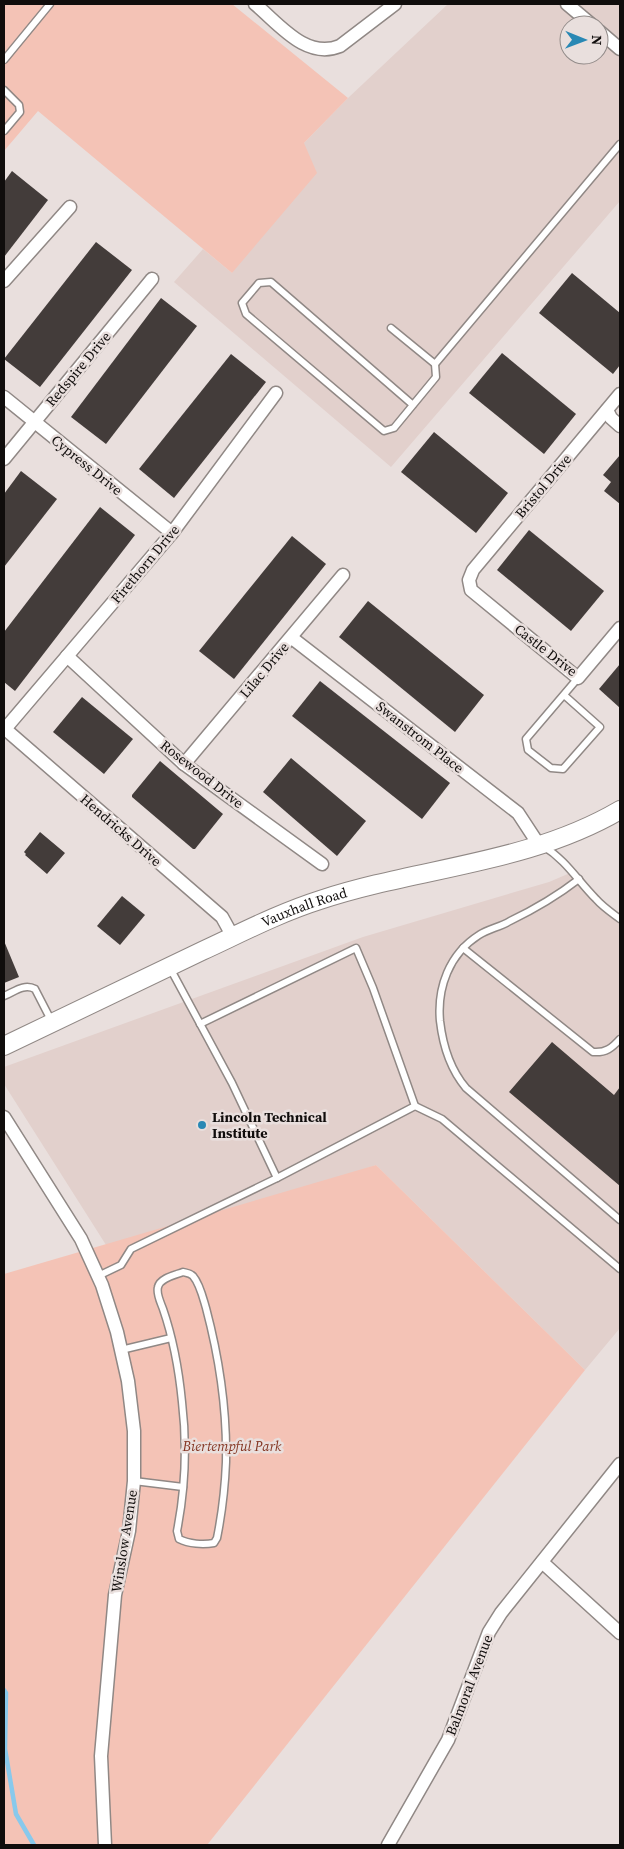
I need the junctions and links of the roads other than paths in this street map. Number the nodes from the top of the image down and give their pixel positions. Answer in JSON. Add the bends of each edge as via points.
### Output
{"nodes":[{"id":1,"x":50,"y":4,"type":"edge"},
{"id":2,"x":255,"y":4,"type":"edge"},
{"id":3,"x":395,"y":4,"type":"edge"},
{"id":4,"x":567,"y":4,"type":"edge"},
{"id":5,"x":580,"y":15,"type":"edge"},
{"id":6,"x":609,"y":40,"type":"edge"},
{"id":7,"x":620,"y":49,"type":"edge"},
{"id":8,"x":4,"y":60,"type":"edge"},
{"id":9,"x":4,"y":90,"type":"edge"},
{"id":10,"x":4,"y":131,"type":"edge"},
{"id":11,"x":620,"y":144,"type":"edge"},
{"id":12,"x":70,"y":207,"type":"dead end"},
{"id":13,"x":152,"y":279,"type":"dead end"},
{"id":14,"x":4,"y":281,"type":"edge"},
{"id":15,"x":390,"y":328,"type":"dead end"},
{"id":16,"x":435,"y":364,"type":"junction"},
{"id":17,"x":276,"y":393,"type":"dead end"},
{"id":18,"x":620,"y":394,"type":"edge"},
{"id":19,"x":4,"y":397,"type":"edge"},
{"id":20,"x":413,"y":405,"type":"junction"},
{"id":21,"x":607,"y":410,"type":"junction"},
{"id":22,"x":34,"y":422,"type":"junction"},
{"id":23,"x":620,"y":426,"type":"edge"},
{"id":24,"x":4,"y":458,"type":"edge"},
{"id":25,"x":172,"y":533,"type":"junction"},
{"id":26,"x":343,"y":575,"type":"dead end"},
{"id":27,"x":469,"y":580,"type":"joint"},
{"id":28,"x":620,"y":628,"type":"edge"},
{"id":29,"x":292,"y":638,"type":"junction"},
{"id":30,"x":67,"y":656,"type":"junction"},
{"id":31,"x":578,"y":678,"type":"junction"},
{"id":32,"x":564,"y":695,"type":"junction"},
{"id":33,"x":4,"y":728,"type":"edge"},
{"id":34,"x":184,"y":764,"type":"junction"},
{"id":35,"x":620,"y":810,"type":"edge"},
{"id":36,"x":539,"y":845,"type":"junction"},
{"id":37,"x":322,"y":864,"type":"dead end"},
{"id":38,"x":579,"y":879,"type":"junction"},
{"id":39,"x":620,"y":920,"type":"edge"},
{"id":40,"x":233,"y":937,"type":"junction"},
{"id":41,"x":463,"y":948,"type":"junction"},
{"id":42,"x":169,"y":967,"type":"junction"},
{"id":43,"x":4,"y":996,"type":"edge"},
{"id":44,"x":52,"y":1023,"type":"junction"},
{"id":45,"x":200,"y":1024,"type":"junction"},
{"id":46,"x":620,"y":1038,"type":"edge"},
{"id":47,"x":4,"y":1046,"type":"edge"},
{"id":48,"x":415,"y":1106,"type":"junction"},
{"id":49,"x":4,"y":1117,"type":"edge"},
{"id":50,"x":277,"y":1178,"type":"junction"},
{"id":51,"x":620,"y":1220,"type":"edge"},
{"id":52,"x":620,"y":1269,"type":"edge"},
{"id":53,"x":98,"y":1276,"type":"junction"},
{"id":54,"x":171,"y":1338,"type":"junction"},
{"id":55,"x":121,"y":1350,"type":"junction"},
{"id":56,"x":620,"y":1464,"type":"edge"},
{"id":57,"x":134,"y":1482,"type":"junction"},
{"id":58,"x":182,"y":1487,"type":"junction"},
{"id":59,"x":542,"y":1562,"type":"junction"},
{"id":60,"x":620,"y":1633,"type":"edge"},
{"id":61,"x":105,"y":1845,"type":"edge"},
{"id":62,"x":388,"y":1845,"type":"edge"}],
"edges":[{"from":1,"to":8,"type":"lane"},
{"from":2,"to":3,"type":"street","via":[[308,48],[320,51],[340,46]]},
{"from":4,"to":5,"type":"street"},
{"from":6,"to":7,"type":"street"},
{"from":9,"to":10,"type":"lane","via":[[19,105],[20,112]]},
{"from":11,"to":16,"type":"lane"},
{"from":12,"to":14,"type":"street"},
{"from":13,"to":22,"type":"street","name":"Redspire Drive"},
{"from":15,"to":16,"type":"lane"},
{"from":16,"to":20,"type":"lane","via":[[436,377]]},
{"from":17,"to":25,"type":"street","name":"Firethorn Drive"},
{"from":18,"to":21,"type":"street","name":"Bristol Drive"},
{"from":19,"to":22,"type":"street","name":"Cypress Drive"},
{"from":20,"to":20,"type":"lane","via":[[394,428],[384,432],[246,314],[242,303],[259,283],[271,282]]},
{"from":21,"to":23,"type":"street"},
{"from":21,"to":27,"type":"street","name":"Bristol Drive","via":[[473,570]]},
{"from":22,"to":24,"type":"street","name":"Redspire Drive"},
{"from":22,"to":25,"type":"street","name":"Cypress Drive"},
{"from":25,"to":30,"type":"street","name":"Firethorn Drive"},
{"from":26,"to":29,"type":"street","name":"Lilac Drive"},
{"from":27,"to":31,"type":"street","name":"Castle Drive","via":[[471,590]]},
{"from":28,"to":31,"type":"street","name":"Castle Drive"},
{"from":29,"to":34,"type":"street","name":"Lilac Drive"},
{"from":29,"to":36,"type":"street","name":"Swanstrom Place","via":[[518,813]]},
{"from":30,"to":33,"type":"street","name":"Firethorn Drive"},
{"from":30,"to":34,"type":"street","name":"Rosewood Drive"},
{"from":31,"to":32,"type":"lane"},
{"from":32,"to":32,"type":"lane","via":[[526,739],[528,750],[551,768],[563,769],[600,727]]},
{"from":33,"to":40,"type":"street","name":"Hendricks Drive","via":[[222,917]]},
{"from":34,"to":37,"type":"street","name":"Rosewood Drive"},
{"from":35,"to":36,"type":"street","name":"Vauxhall Road","via":[[582,830]]},
{"from":36,"to":38,"type":"lane","via":[[554,853]]},
{"from":36,"to":40,"type":"street","name":"Vauxhall Road","via":[[498,858],[319,900]]},
{"from":38,"to":39,"type":"lane","via":[[596,900]]},
{"from":38,"to":41,"type":"lane","via":[[554,898],[480,934]]},
{"from":40,"to":42,"type":"street","name":"Vauxhall Road"},
{"from":41,"to":46,"type":"lane","via":[[593,1052],[604,1053]]},
{"from":41,"to":51,"type":"lane","via":[[447,972],[439,1008],[441,1033],[457,1077],[482,1103]]},
{"from":42,"to":44,"type":"street","name":"Vauxhall Road"},
{"from":42,"to":45,"type":"lane"},
{"from":43,"to":44,"type":"lane","via":[[30,986],[35,989]]},
{"from":44,"to":47,"type":"street","name":"Vauxhall Road"},
{"from":45,"to":48,"type":"lane","via":[[356,948]]},
{"from":45,"to":50,"type":"lane"},
{"from":48,"to":50,"type":"lane"},
{"from":48,"to":52,"type":"lane","via":[[442,1119]]},
{"from":49,"to":53,"type":"street","name":"Winslow Avenue","via":[[81,1239]]},
{"from":50,"to":53,"type":"lane","via":[[131,1249],[121,1265]]},
{"from":53,"to":55,"type":"street","name":"Winslow Avenue"},
{"from":54,"to":55,"type":"lane"},
{"from":54,"to":58,"type":"lane","via":[[183,1404]]},
{"from":54,"to":58,"type":"lane","via":[[158,1286],[162,1280],[183,1272],[190,1273],[208,1317],[222,1389],[226,1460],[224,1495],[214,1543],[179,1539]]},
{"from":55,"to":57,"type":"street","name":"Winslow Avenue","via":[[134,1431]]},
{"from":56,"to":59,"type":"street","name":"Balmoral Avenue"},
{"from":57,"to":58,"type":"lane"},
{"from":57,"to":61,"type":"street","name":"Winslow Avenue","via":[[129,1531],[115,1595],[101,1756]]},
{"from":59,"to":60,"type":"street"},
{"from":59,"to":62,"type":"street","name":"Balmoral Avenue","via":[[501,1612],[489,1632],[448,1740]]}]}
